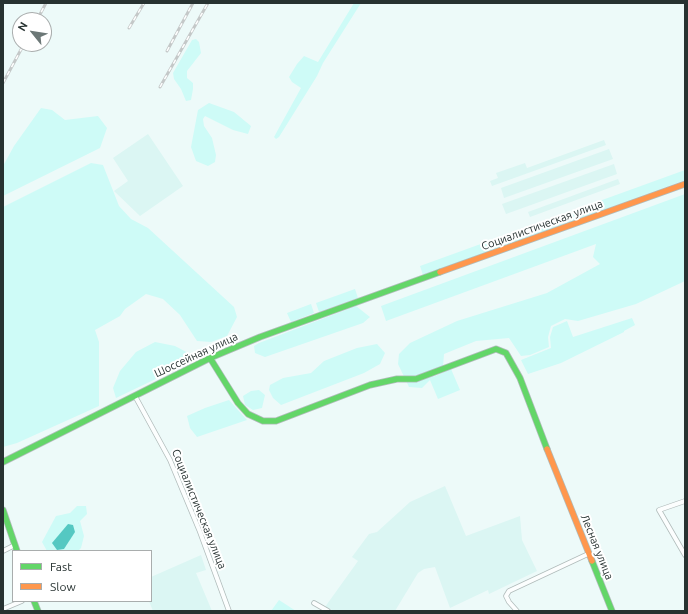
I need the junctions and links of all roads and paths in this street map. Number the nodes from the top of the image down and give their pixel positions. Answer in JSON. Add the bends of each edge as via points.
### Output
{"nodes":[{"id":1,"x":685,"y":184,"type":"edge"},
{"id":2,"x":406,"y":285,"type":"joint"},
{"id":3,"x":210,"y":358,"type":"junction"},
{"id":4,"x":135,"y":396,"type":"junction"},
{"id":5,"x":3,"y":462,"type":"edge"},
{"id":6,"x":685,"y":501,"type":"edge"},
{"id":7,"x":3,"y":510,"type":"edge"},
{"id":8,"x":16,"y":548,"type":"edge"},
{"id":9,"x":3,"y":550,"type":"edge"},
{"id":10,"x":588,"y":554,"type":"junction"},
{"id":11,"x":685,"y":555,"type":"edge"},
{"id":12,"x":20,"y":602,"type":"edge"},
{"id":13,"x":314,"y":603,"type":"dead end"},
{"id":14,"x":3,"y":609,"type":"edge"},
{"id":15,"x":229,"y":611,"type":"edge"},
{"id":16,"x":328,"y":611,"type":"edge"},
{"id":17,"x":517,"y":611,"type":"edge"},
{"id":18,"x":612,"y":611,"type":"edge"}],
"edges":[{"from":1,"to":2,"type":"street","name":"Социалистическая улица"},
{"from":2,"to":3,"type":"street","name":"Шоссейная улица","via":[[260,337]]},
{"from":3,"to":4,"type":"street","name":"Шоссейная улица"},
{"from":3,"to":10,"type":"street","name":"Лесная улица","via":[[238,403],[248,414],[263,421],[276,421],[370,386],[397,379],[416,379],[496,349],[506,353],[520,378]]},
{"from":4,"to":5,"type":"street","name":"Шоссейная улица"},
{"from":4,"to":15,"type":"street","name":"Социалистическая улица","via":[[170,460]]},
{"from":6,"to":11,"type":"street","via":[[659,510]]},
{"from":7,"to":8,"type":"street"},
{"from":8,"to":9,"type":"street"},
{"from":10,"to":17,"type":"street","via":[[510,591],[506,596]]},
{"from":10,"to":18,"type":"street","name":"Лесная улица"},
{"from":12,"to":14,"type":"street"},
{"from":13,"to":16,"type":"street"}]}
